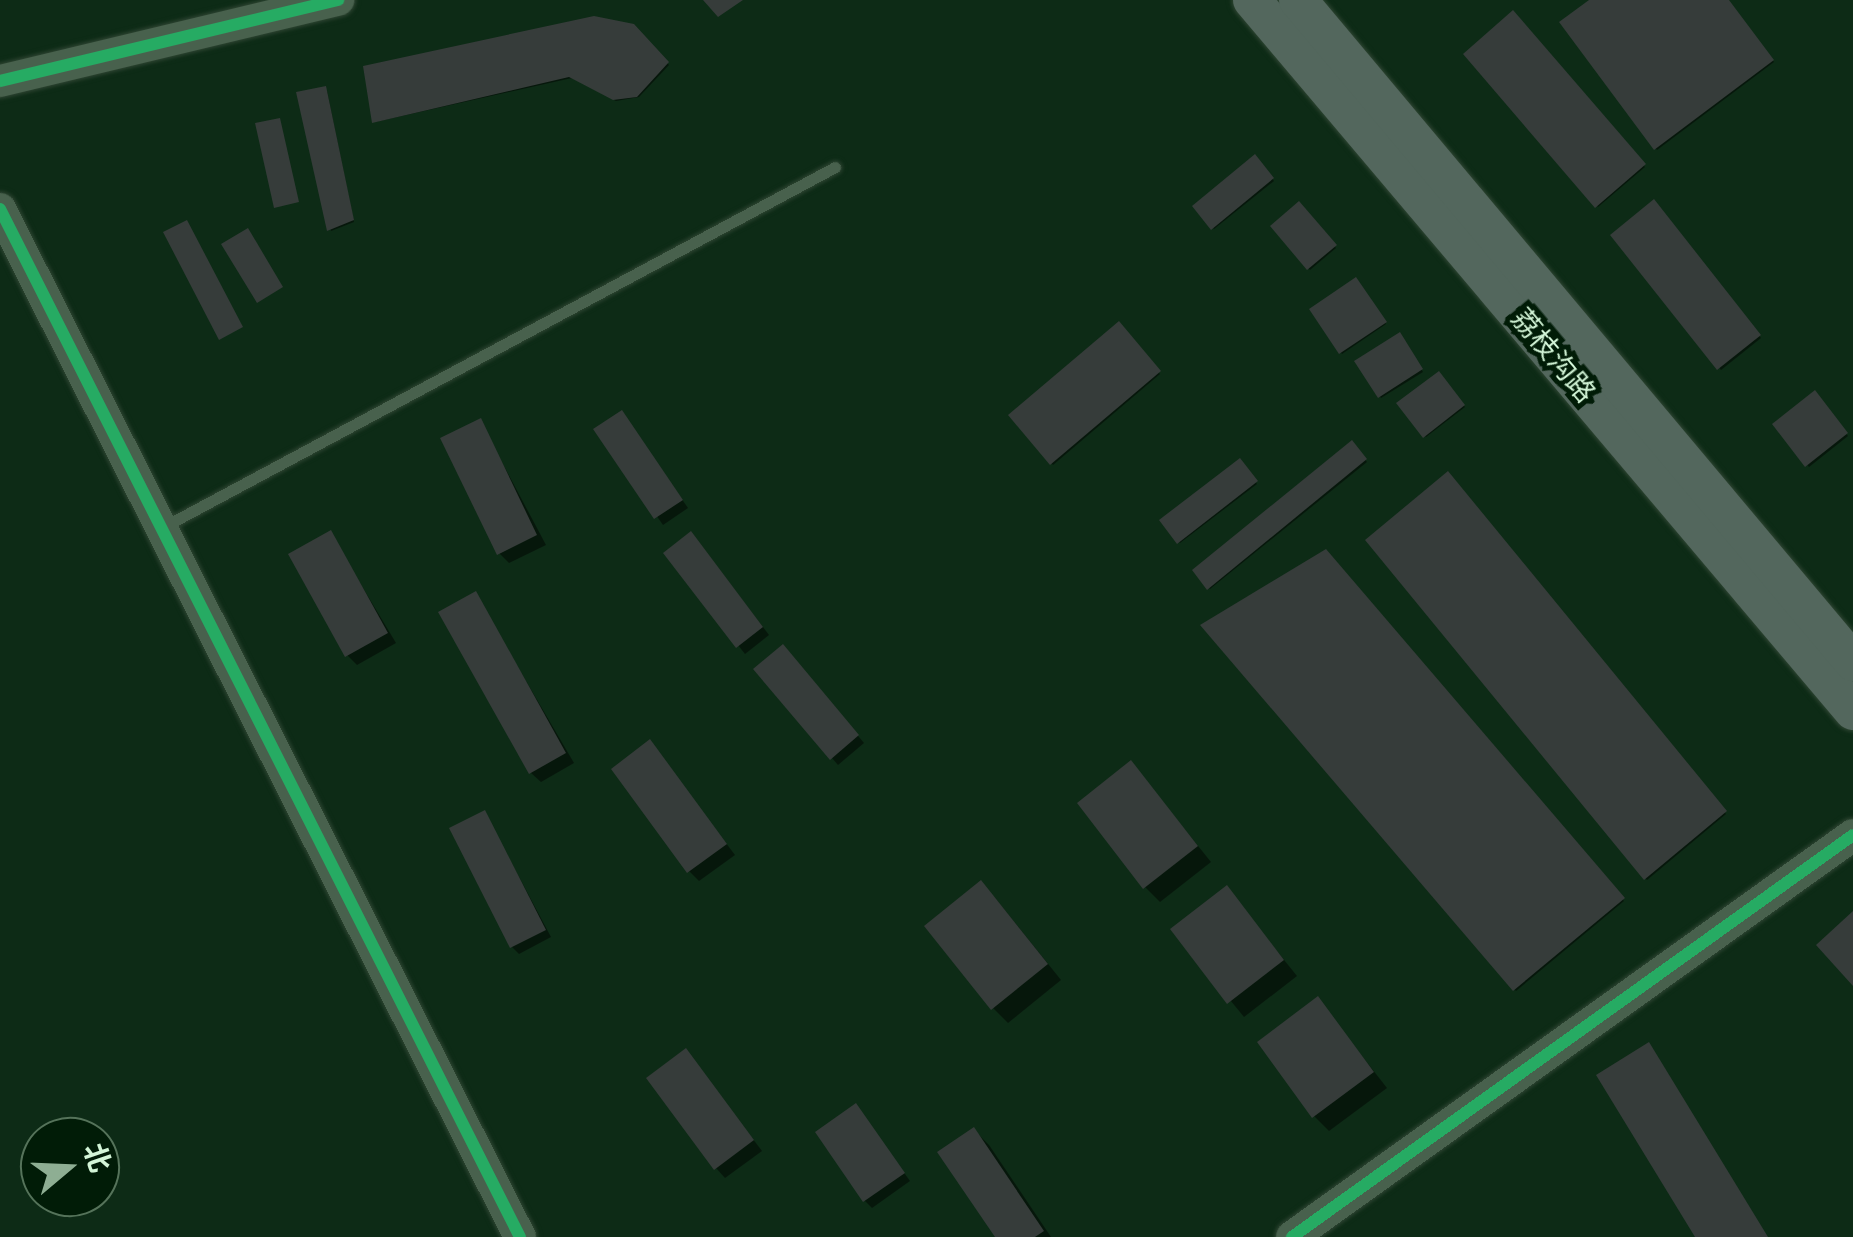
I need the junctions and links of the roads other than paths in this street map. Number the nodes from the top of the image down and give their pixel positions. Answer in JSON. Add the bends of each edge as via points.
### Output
{"nodes":[{"id":1,"x":338,"y":0,"type":"edge"},
{"id":2,"x":1252,"y":0,"type":"edge"},
{"id":3,"x":1298,"y":0,"type":"edge"},
{"id":4,"x":0,"y":80,"type":"edge"},
{"id":5,"x":834,"y":168,"type":"dead end"},
{"id":6,"x":0,"y":209,"type":"edge"},
{"id":7,"x":162,"y":528,"type":"junction"},
{"id":8,"x":1853,"y":662,"type":"edge"},
{"id":9,"x":1853,"y":712,"type":"edge"},
{"id":10,"x":1853,"y":835,"type":"edge"},
{"id":11,"x":520,"y":1237,"type":"edge"},
{"id":12,"x":1292,"y":1237,"type":"edge"}],
"edges":[{"from":1,"to":4,"type":"street"},
{"from":2,"to":9,"type":"main road","name":"荔枝沟路"},
{"from":3,"to":8,"type":"main road","name":"荔枝沟路"},
{"from":5,"to":7,"type":"lane"},
{"from":6,"to":7,"type":"street"},
{"from":7,"to":11,"type":"street"},
{"from":10,"to":12,"type":"street"}]}
